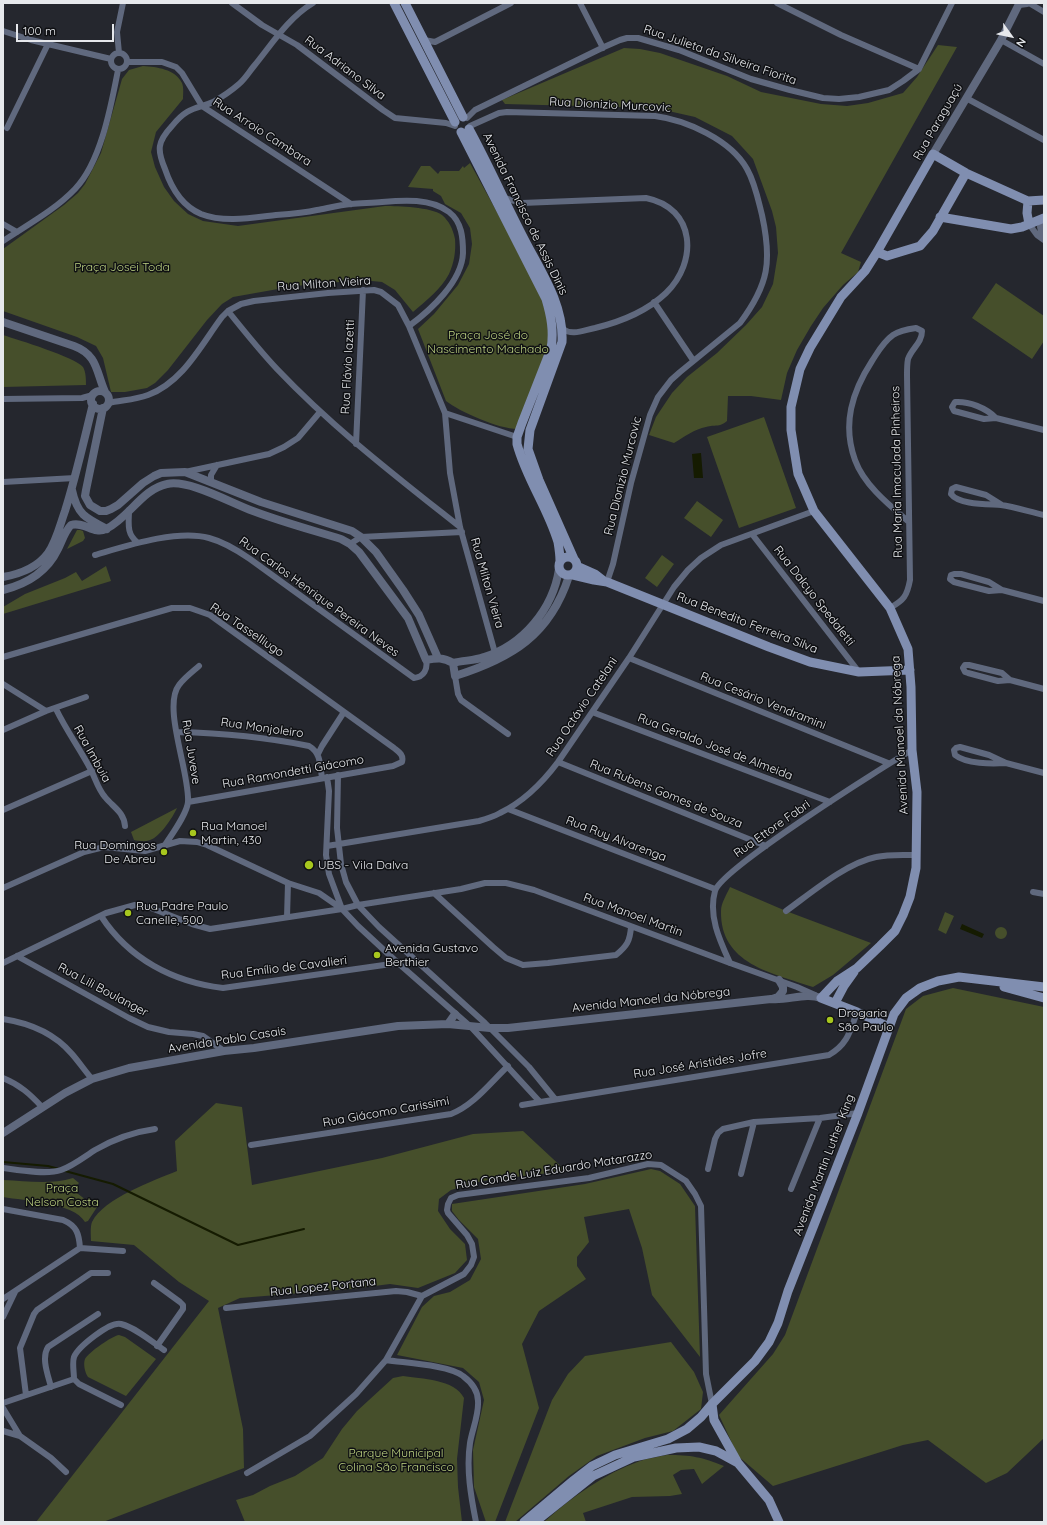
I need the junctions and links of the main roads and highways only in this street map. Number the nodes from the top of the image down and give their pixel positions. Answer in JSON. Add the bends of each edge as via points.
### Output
{"nodes":[{"id":1,"x":394,"y":3,"type":"edge"},
{"id":2,"x":405,"y":3,"type":"edge"},
{"id":3,"x":463,"y":124,"type":"junction"},
{"id":4,"x":966,"y":173,"type":"junction"},
{"id":5,"x":1044,"y":200,"type":"edge"},
{"id":6,"x":1028,"y":201,"type":"junction"},
{"id":7,"x":940,"y":217,"type":"junction"},
{"id":8,"x":1044,"y":218,"type":"edge"},
{"id":9,"x":1029,"y":224,"type":"junction"},
{"id":10,"x":877,"y":252,"type":"junction"},
{"id":11,"x":576,"y":562,"type":"junction"},
{"id":12,"x":560,"y":565,"type":"junction"},
{"id":13,"x":571,"y":575,"type":"junction"},
{"id":14,"x":605,"y":581,"type":"junction"},
{"id":15,"x":910,"y":670,"type":"junction"},
{"id":16,"x":857,"y":968,"type":"junction"},
{"id":17,"x":984,"y":981,"type":"junction"},
{"id":18,"x":1044,"y":987,"type":"edge"},
{"id":19,"x":818,"y":997,"type":"joint"},
{"id":20,"x":1044,"y":998,"type":"edge"},
{"id":21,"x":835,"y":1003,"type":"junction"},
{"id":22,"x":889,"y":1027,"type":"junction"},
{"id":23,"x":712,"y":1404,"type":"junction"},
{"id":24,"x":701,"y":1417,"type":"junction"},
{"id":25,"x":714,"y":1420,"type":"junction"},
{"id":26,"x":687,"y":1429,"type":"junction"},
{"id":27,"x":726,"y":1441,"type":"junction"},
{"id":28,"x":691,"y":1446,"type":"junction"},
{"id":29,"x":716,"y":1451,"type":"junction"},
{"id":30,"x":738,"y":1463,"type":"junction"},
{"id":31,"x":524,"y":1522,"type":"edge"},
{"id":32,"x":535,"y":1522,"type":"edge"},
{"id":33,"x":779,"y":1522,"type":"edge"}],
"edges":[{"from":1,"to":3,"type":"main road","name":"Avenida Francisco de Assis Dinis"},
{"from":2,"to":3,"type":"main road","name":"Avenida Francisco de Assis Dinis"},
{"from":3,"to":11,"type":"main road","name":"Avenida Francisco de Assis Dinis","via":[[542,271],[557,306],[563,330],[562,342],[530,430],[528,449]]},
{"from":3,"to":12,"type":"main road","name":"Avenida Francisco de Assis Dinis","via":[[546,299],[552,324],[551,349],[517,437],[517,444],[555,534]]},
{"from":4,"to":6,"type":"main road"},
{"from":4,"to":7,"type":"main road"},
{"from":4,"to":10,"type":"main road","name":"Rua Paraguaçú","via":[[933,154]]},
{"from":5,"to":6,"type":"main road"},
{"from":6,"to":9,"type":"main road"},
{"from":7,"to":9,"type":"main road","via":[[1004,228]]},
{"from":7,"to":10,"type":"main road","via":[[933,231],[920,246],[887,256]]},
{"from":8,"to":9,"type":"main road"},
{"from":10,"to":15,"type":"main road","name":"Avenida Manoel da Nóbrega","via":[[865,271],[841,297],[810,348],[795,388],[791,407],[791,430],[798,474],[814,511],[890,608],[908,650]]},
{"from":11,"to":12,"type":"main road","via":[[567,557]]},
{"from":11,"to":13,"type":"main road","via":[[575,572]]},
{"from":11,"to":14,"type":"main road","name":"Rua Benedito Ferreira Silva"},
{"from":12,"to":13,"type":"main road","via":[[561,573]]},
{"from":13,"to":14,"type":"main road","name":"Rua Benedito Ferreira Silva"},
{"from":14,"to":15,"type":"main road","name":"Rua Benedito Ferreira Silva","via":[[810,662],[859,672]]},
{"from":15,"to":16,"type":"main road","name":"Avenida Manoel da Nóbrega","via":[[912,750],[917,792],[916,868],[910,897],[895,931]]},
{"from":16,"to":19,"type":"main road","name":"Avenida Manoel da Nóbrega","via":[[836,981]]},
{"from":16,"to":21,"type":"main road","name":"Avenida Manoel da Nóbrega"},
{"from":17,"to":18,"type":"main road","name":"Avenida Martin Luther King"},
{"from":17,"to":20,"type":"main road","name":"Avenida Martin Luther King"},
{"from":17,"to":22,"type":"main road","name":"Avenida Martin Luther King","via":[[959,977],[920,988],[906,998],[894,1014]]},
{"from":19,"to":21,"type":"main road","name":"Rua Manoel Martin"},
{"from":21,"to":22,"type":"main road","name":"Rua Manoel Martin"},
{"from":22,"to":23,"type":"main road","name":"Avenida Martin Luther King","via":[[778,1323],[769,1342],[755,1361]]},
{"from":23,"to":24,"type":"main road","name":"Avenida Martin Luther King"},
{"from":23,"to":25,"type":"main road"},
{"from":24,"to":25,"type":"main road"},
{"from":24,"to":26,"type":"main road","name":"Avenida Martin Luther King"},
{"from":25,"to":27,"type":"main road"},
{"from":26,"to":28,"type":"main road","via":[[685,1440],[686,1444]]},
{"from":26,"to":31,"type":"main road","name":"Avenida Martin Luther King","via":[[668,1439],[615,1455],[592,1466]]},
{"from":27,"to":29,"type":"main road"},
{"from":27,"to":30,"type":"main road"},
{"from":28,"to":29,"type":"main road"},
{"from":28,"to":32,"type":"main road","via":[[652,1452],[621,1462],[594,1476]]},
{"from":29,"to":30,"type":"main road"},
{"from":30,"to":33,"type":"main road","via":[[769,1500]]}]}
